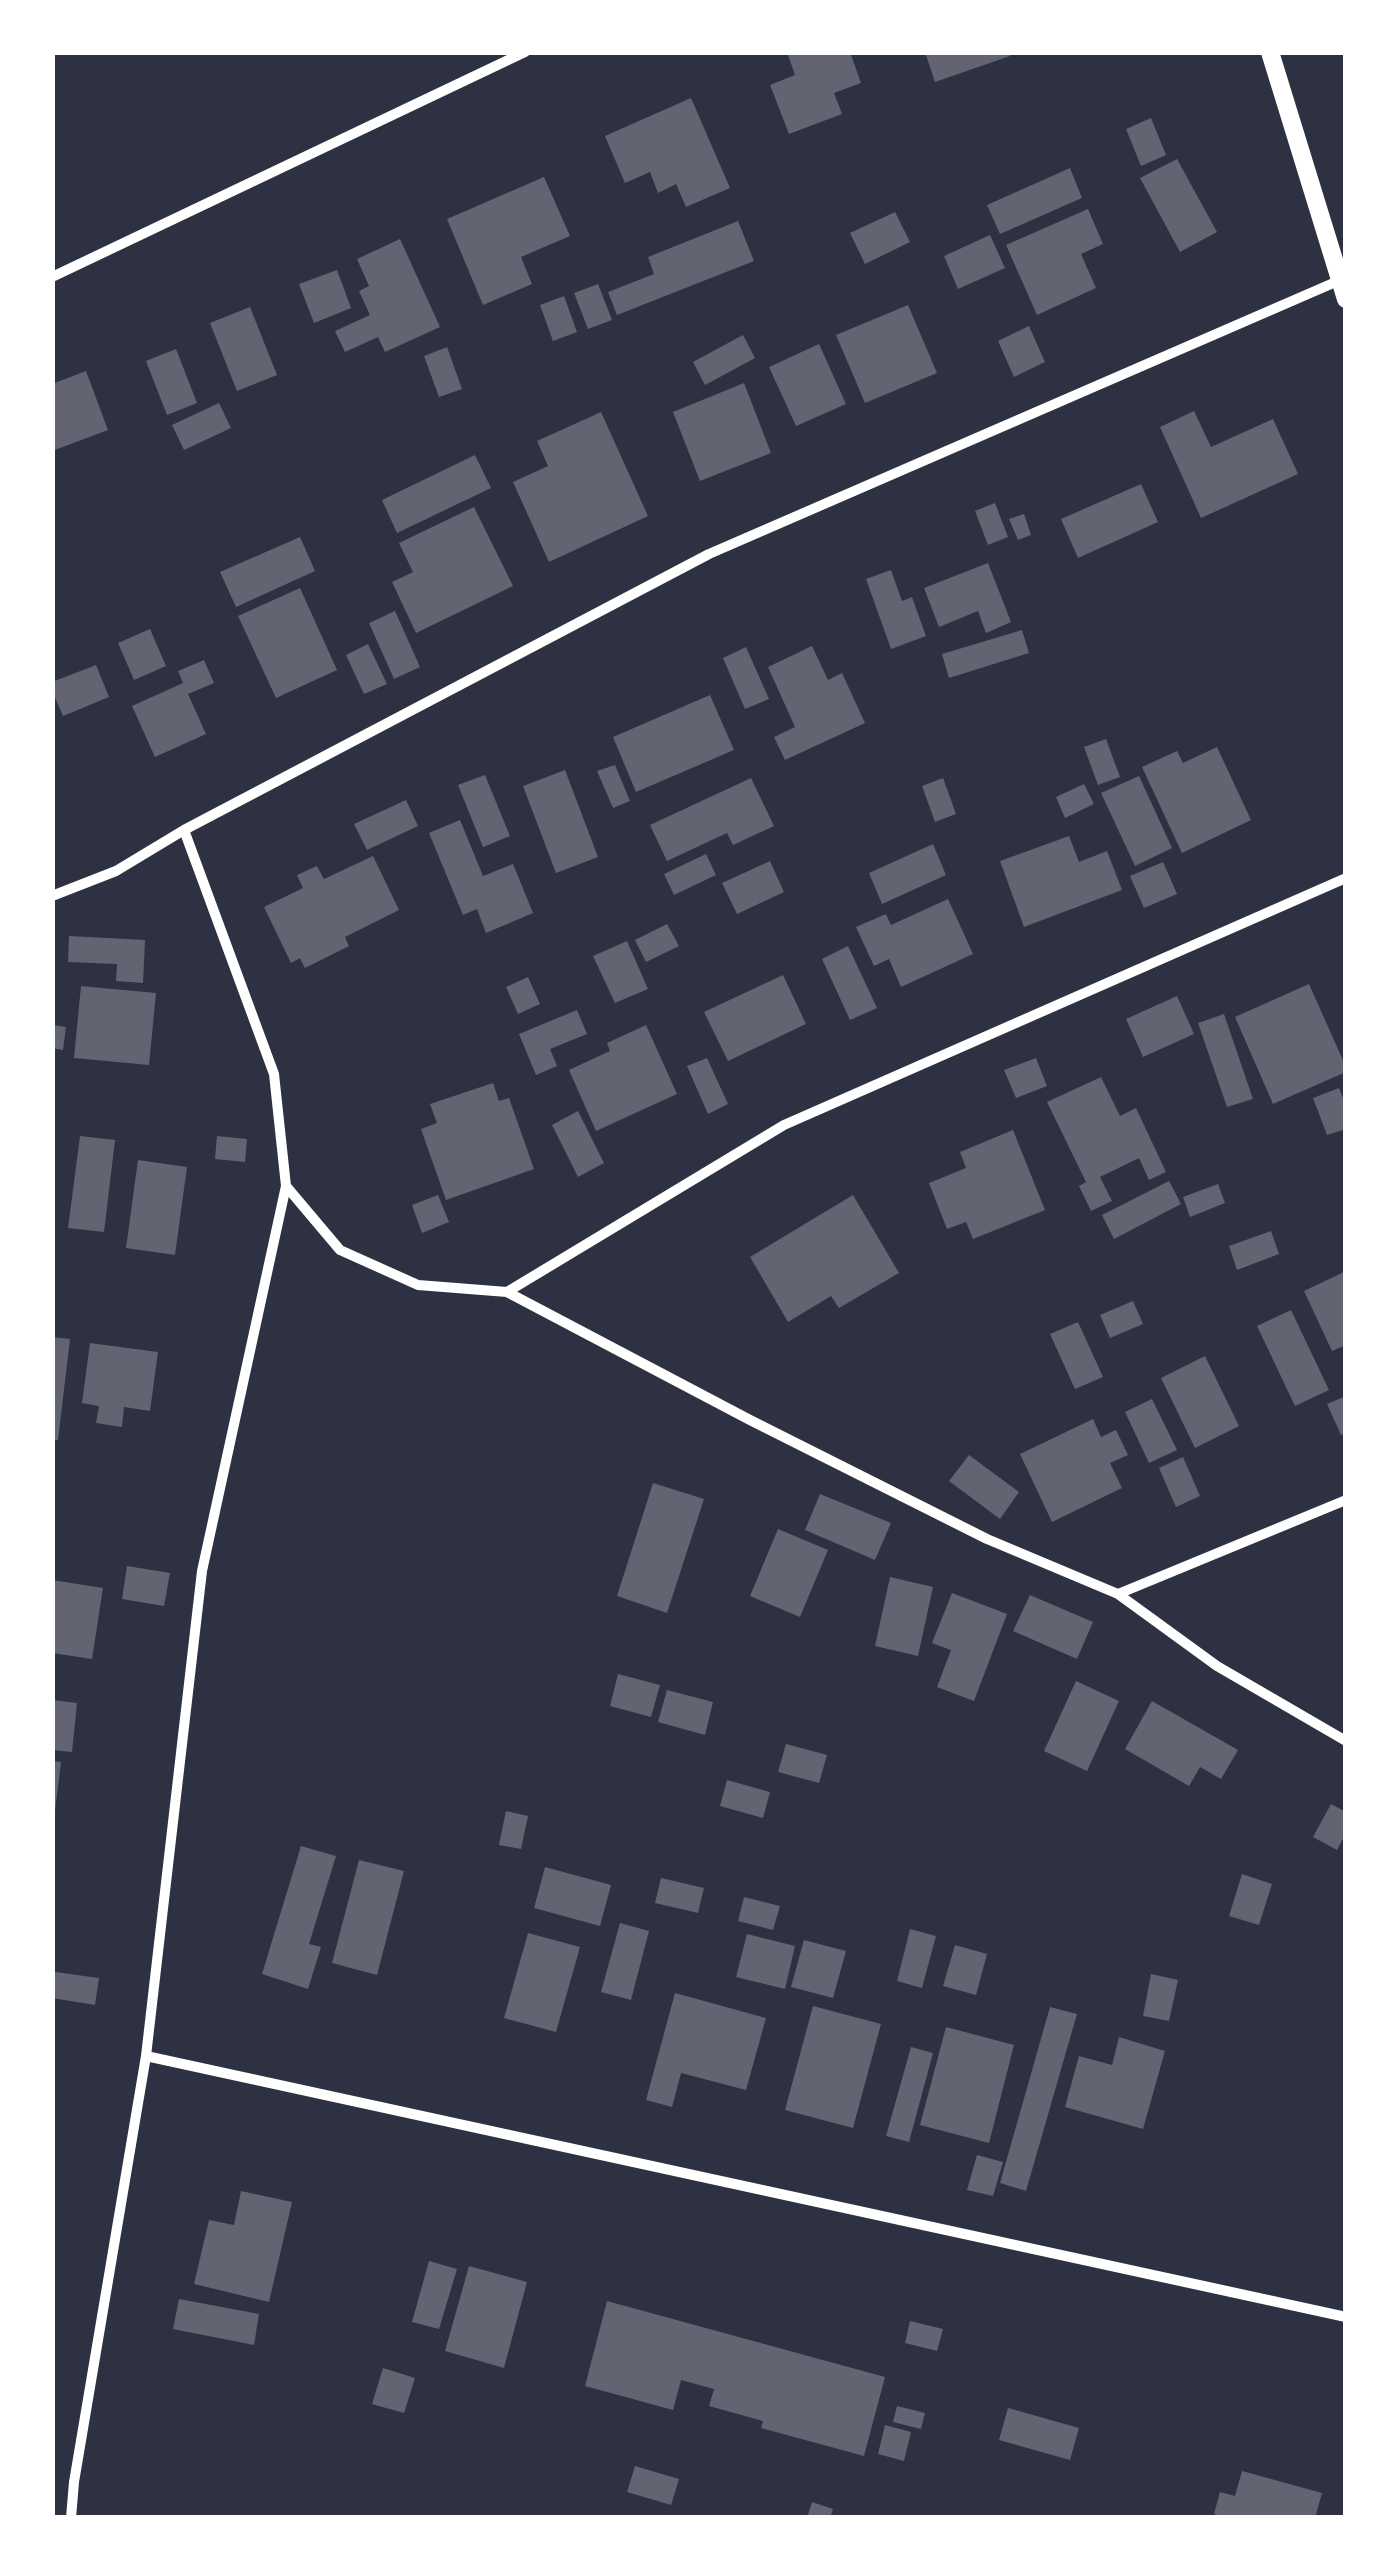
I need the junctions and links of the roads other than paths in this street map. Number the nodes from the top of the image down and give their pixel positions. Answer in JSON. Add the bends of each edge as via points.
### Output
{"nodes":[{"id":1,"x":526,"y":52,"type":"edge"},
{"id":2,"x":1270,"y":52,"type":"edge"},
{"id":3,"x":52,"y":277,"type":"edge"},
{"id":4,"x":1342,"y":290,"type":"edge"},
{"id":5,"x":184,"y":830,"type":"junction"},
{"id":6,"x":1346,"y":878,"type":"edge"},
{"id":7,"x":52,"y":896,"type":"edge"},
{"id":8,"x":286,"y":1186,"type":"junction"},
{"id":9,"x":507,"y":1292,"type":"junction"},
{"id":10,"x":1346,"y":1500,"type":"edge"},
{"id":11,"x":1118,"y":1594,"type":"junction"},
{"id":12,"x":1346,"y":1740,"type":"edge"},
{"id":13,"x":146,"y":2056,"type":"junction"},
{"id":14,"x":1346,"y":2317,"type":"edge"},
{"id":15,"x":71,"y":2518,"type":"edge"}],
"edges":[{"from":1,"to":3,"type":"street"},
{"from":2,"to":4,"type":"street"},
{"from":4,"to":5,"type":"street","via":[[709,554]]},
{"from":5,"to":7,"type":"street","via":[[116,871]]},
{"from":5,"to":8,"type":"street","via":[[274,1074]]},
{"from":6,"to":9,"type":"street","via":[[784,1125]]},
{"from":8,"to":9,"type":"street","via":[[340,1250],[418,1285]]},
{"from":8,"to":13,"type":"street","via":[[202,1570]]},
{"from":9,"to":11,"type":"street","via":[[987,1539]]},
{"from":10,"to":11,"type":"street"},
{"from":11,"to":12,"type":"street","via":[[1217,1666]]},
{"from":13,"to":14,"type":"street"},
{"from":13,"to":15,"type":"street"}]}
